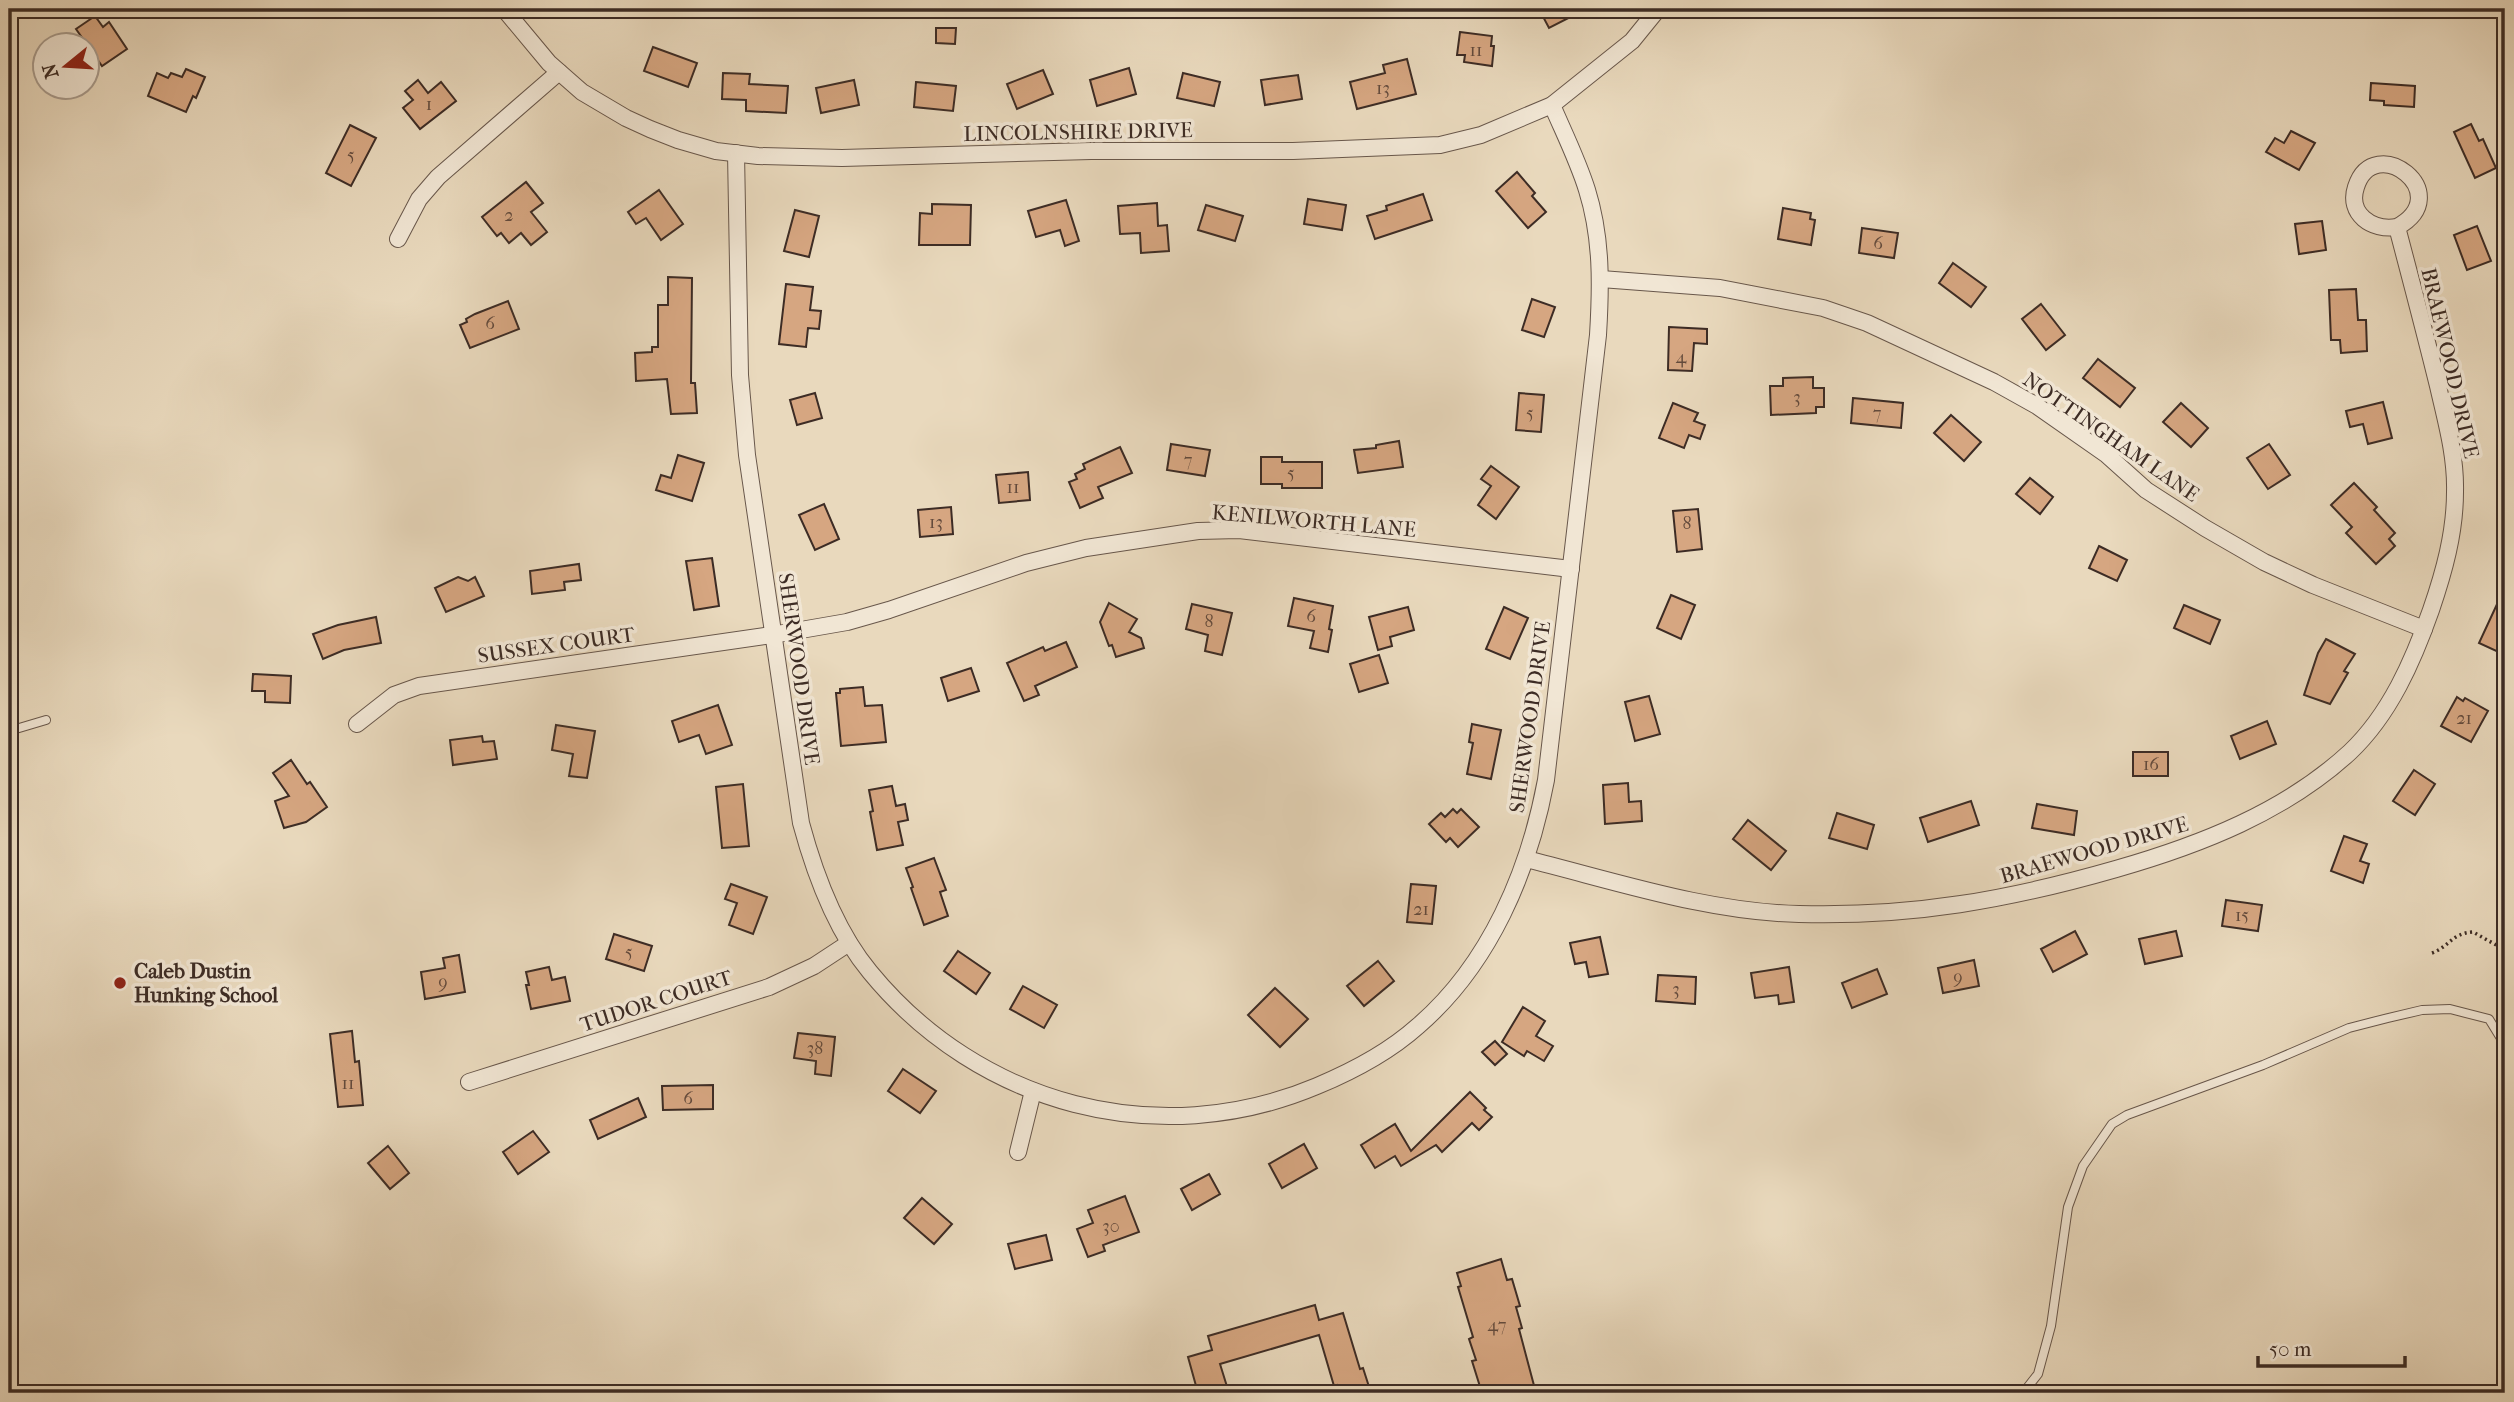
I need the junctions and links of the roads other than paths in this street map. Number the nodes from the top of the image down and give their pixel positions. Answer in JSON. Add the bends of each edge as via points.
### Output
{"nodes":[{"id":1,"x":504,"y":9,"type":"edge"},
{"id":2,"x":1658,"y":9,"type":"edge"},
{"id":3,"x":559,"y":72,"type":"junction"},
{"id":4,"x":1552,"y":105,"type":"junction"},
{"id":5,"x":736,"y":153,"type":"junction"},
{"id":6,"x":2397,"y":227,"type":"junction"},
{"id":7,"x":398,"y":239,"type":"dead end"},
{"id":8,"x":1601,"y":279,"type":"junction"},
{"id":9,"x":1571,"y":569,"type":"junction"},
{"id":10,"x":2424,"y":629,"type":"junction"},
{"id":11,"x":772,"y":635,"type":"junction"},
{"id":12,"x":46,"y":720,"type":"dead end"},
{"id":13,"x":357,"y":724,"type":"dead end"},
{"id":14,"x":9,"y":731,"type":"edge"},
{"id":15,"x":1526,"y":859,"type":"junction"},
{"id":16,"x":849,"y":943,"type":"junction"},
{"id":17,"x":2505,"y":1045,"type":"edge"},
{"id":18,"x":469,"y":1082,"type":"dead end"},
{"id":19,"x":1033,"y":1091,"type":"junction"},
{"id":20,"x":1018,"y":1152,"type":"dead end"},
{"id":21,"x":2023,"y":1393,"type":"edge"}],
"edges":[{"from":1,"to":3,"type":"street","name":"LINCOLNSHIRE DRIVE"},
{"from":2,"to":4,"type":"street","name":"LINCOLNSHIRE DRIVE","via":[[1632,41]]},
{"from":3,"to":5,"type":"street","name":"LINCOLNSHIRE DRIVE","via":[[582,92],[638,123],[678,140]]},
{"from":3,"to":7,"type":"street","via":[[438,177]]},
{"from":4,"to":5,"type":"street","name":"LINCOLNSHIRE DRIVE","via":[[1481,135],[1440,145],[1379,149],[842,158]]},
{"from":4,"to":8,"type":"street","name":"SHERWOOD DRIVE","via":[[1587,191],[1596,224]]},
{"from":5,"to":11,"type":"street","name":"SHERWOOD DRIVE","via":[[743,414]]},
{"from":6,"to":6,"type":"street","via":[[2375,227],[2359,214],[2354,192],[2364,173],[2373,167],[2393,165],[2416,184],[2413,215]]},
{"from":6,"to":10,"type":"street","name":"BRAEWOOD DRIVE","via":[[2453,457],[2453,527]]},
{"from":8,"to":9,"type":"street","name":"SHERWOOD DRIVE"},
{"from":8,"to":10,"type":"street","name":"NOTTINGHAM LANE","via":[[1720,288],[1823,308],[1867,323],[2037,406],[2155,496],[2264,562]]},
{"from":9,"to":11,"type":"street","name":"KENILWORTH LANE","via":[[1239,530],[1198,531],[1086,548],[847,622]]},
{"from":9,"to":15,"type":"street","name":"SHERWOOD DRIVE","via":[[1546,780]]},
{"from":10,"to":15,"type":"street","name":"BRAEWOOD DRIVE","via":[[2401,683],[2379,719],[2351,751],[2312,783],[2208,839],[2064,884],[1934,909],[1797,914],[1679,897]]},
{"from":11,"to":13,"type":"street","name":"SUSSEX COURT","via":[[419,685],[394,695]]},
{"from":11,"to":16,"type":"street","name":"SHERWOOD DRIVE","via":[[801,823],[820,883]]},
{"from":12,"to":14,"type":"lane"},
{"from":15,"to":19,"type":"street","name":"SHERWOOD DRIVE","via":[[1498,924],[1462,979],[1419,1026],[1334,1078],[1270,1102],[1191,1115],[1087,1108]]},
{"from":16,"to":18,"type":"street","name":"TUDOR COURT","via":[[769,987]]},
{"from":16,"to":19,"type":"street","name":"SHERWOOD DRIVE","via":[[892,996],[947,1044]]},
{"from":17,"to":21,"type":"lane","via":[[2488,1019],[2450,1009],[2421,1010],[2349,1028],[2112,1124],[2083,1166],[2068,1207],[2051,1326],[2038,1374]]},
{"from":19,"to":20,"type":"street"}]}
